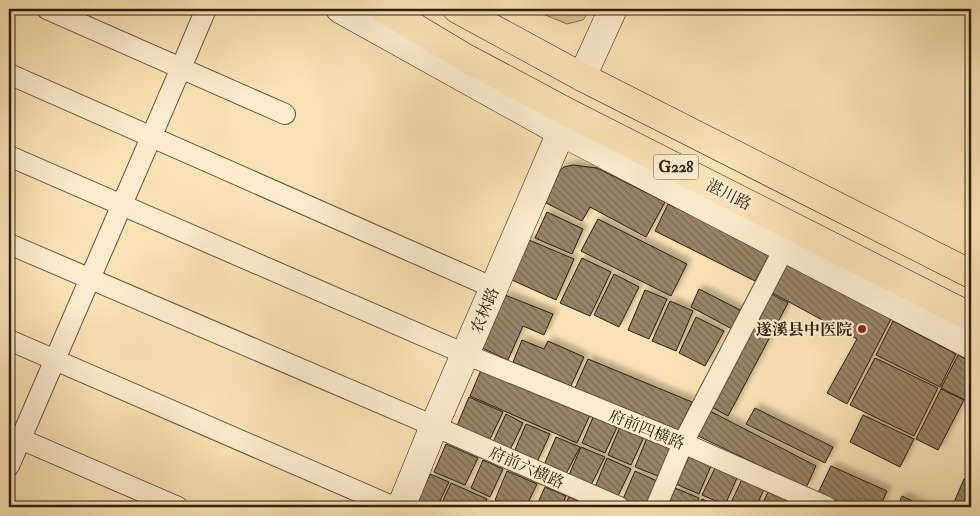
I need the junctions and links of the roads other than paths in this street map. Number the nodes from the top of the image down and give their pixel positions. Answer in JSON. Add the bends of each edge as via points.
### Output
{"nodes":[{"id":1,"x":47,"y":9,"type":"edge"},
{"id":2,"x":206,"y":9,"type":"edge"},
{"id":3,"x":340,"y":9,"type":"edge"},
{"id":4,"x":384,"y":9,"type":"edge"},
{"id":5,"x":457,"y":9,"type":"edge"},
{"id":6,"x":613,"y":9,"type":"edge"},
{"id":7,"x":181,"y":68,"type":"junction"},
{"id":8,"x":9,"y":74,"type":"edge"},
{"id":9,"x":582,"y":77,"type":"junction"},
{"id":10,"x":285,"y":114,"type":"dead end"},
{"id":11,"x":565,"y":122,"type":"junction"},
{"id":12,"x":152,"y":136,"type":"junction"},
{"id":13,"x":9,"y":156,"type":"edge"},
{"id":14,"x":122,"y":205,"type":"junction"},
{"id":15,"x":9,"y":244,"type":"edge"},
{"id":16,"x":784,"y":248,"type":"junction"},
{"id":17,"x":971,"y":274,"type":"edge"},
{"id":18,"x":90,"y":279,"type":"junction"},
{"id":19,"x":494,"y":288,"type":"junction"},
{"id":20,"x":971,"y":317,"type":"edge"},
{"id":21,"x":9,"y":340,"type":"edge"},
{"id":22,"x":971,"y":345,"type":"edge"},
{"id":23,"x":465,"y":354,"type":"junction"},
{"id":24,"x":54,"y":360,"type":"junction"},
{"id":25,"x":434,"y":426,"type":"junction"},
{"id":26,"x":15,"y":436,"type":"edge"},
{"id":27,"x":683,"y":444,"type":"junction"},
{"id":28,"x":9,"y":466,"type":"edge"},
{"id":29,"x":178,"y":507,"type":"edge"},
{"id":30,"x":394,"y":507,"type":"edge"},
{"id":31,"x":401,"y":507,"type":"edge"},
{"id":32,"x":619,"y":507,"type":"edge"},
{"id":33,"x":656,"y":507,"type":"edge"},
{"id":34,"x":827,"y":507,"type":"edge"}],
"edges":[{"from":1,"to":7,"type":"street"},
{"from":2,"to":7,"type":"street"},
{"from":3,"to":11,"type":"main road"},
{"from":4,"to":11,"type":"highway","name":"湛川路","number":"G228"},
{"from":5,"to":9,"type":"highway","number":"G228"},
{"from":6,"to":9,"type":"main road"},
{"from":7,"to":10,"type":"street"},
{"from":7,"to":12,"type":"street"},
{"from":8,"to":12,"type":"street"},
{"from":9,"to":17,"type":"highway","number":"G228"},
{"from":11,"to":16,"type":"main road"},
{"from":11,"to":19,"type":"main road","name":"农林路"},
{"from":11,"to":20,"type":"highway","name":"湛川路","number":"G228"},
{"from":12,"to":14,"type":"street"},
{"from":12,"to":19,"type":"street"},
{"from":13,"to":14,"type":"street","name":"府前四横路"},
{"from":14,"to":18,"type":"street"},
{"from":14,"to":23,"type":"street","name":"府前四横路"},
{"from":15,"to":18,"type":"street","name":"府前六横路"},
{"from":16,"to":22,"type":"main road"},
{"from":16,"to":27,"type":"street"},
{"from":18,"to":24,"type":"street"},
{"from":18,"to":25,"type":"street","name":"府前六横路"},
{"from":19,"to":23,"type":"main road","name":"农林路"},
{"from":21,"to":24,"type":"street"},
{"from":23,"to":25,"type":"main road","name":"农林路"},
{"from":23,"to":27,"type":"street","name":"府前四横路"},
{"from":24,"to":26,"type":"street"},
{"from":24,"to":30,"type":"street"},
{"from":25,"to":31,"type":"main road","name":"农林路"},
{"from":25,"to":32,"type":"street","name":"府前六横路"},
{"from":26,"to":28,"type":"street"},
{"from":26,"to":29,"type":"street"},
{"from":27,"to":33,"type":"street"},
{"from":27,"to":34,"type":"street","name":"府前四横路"}]}
